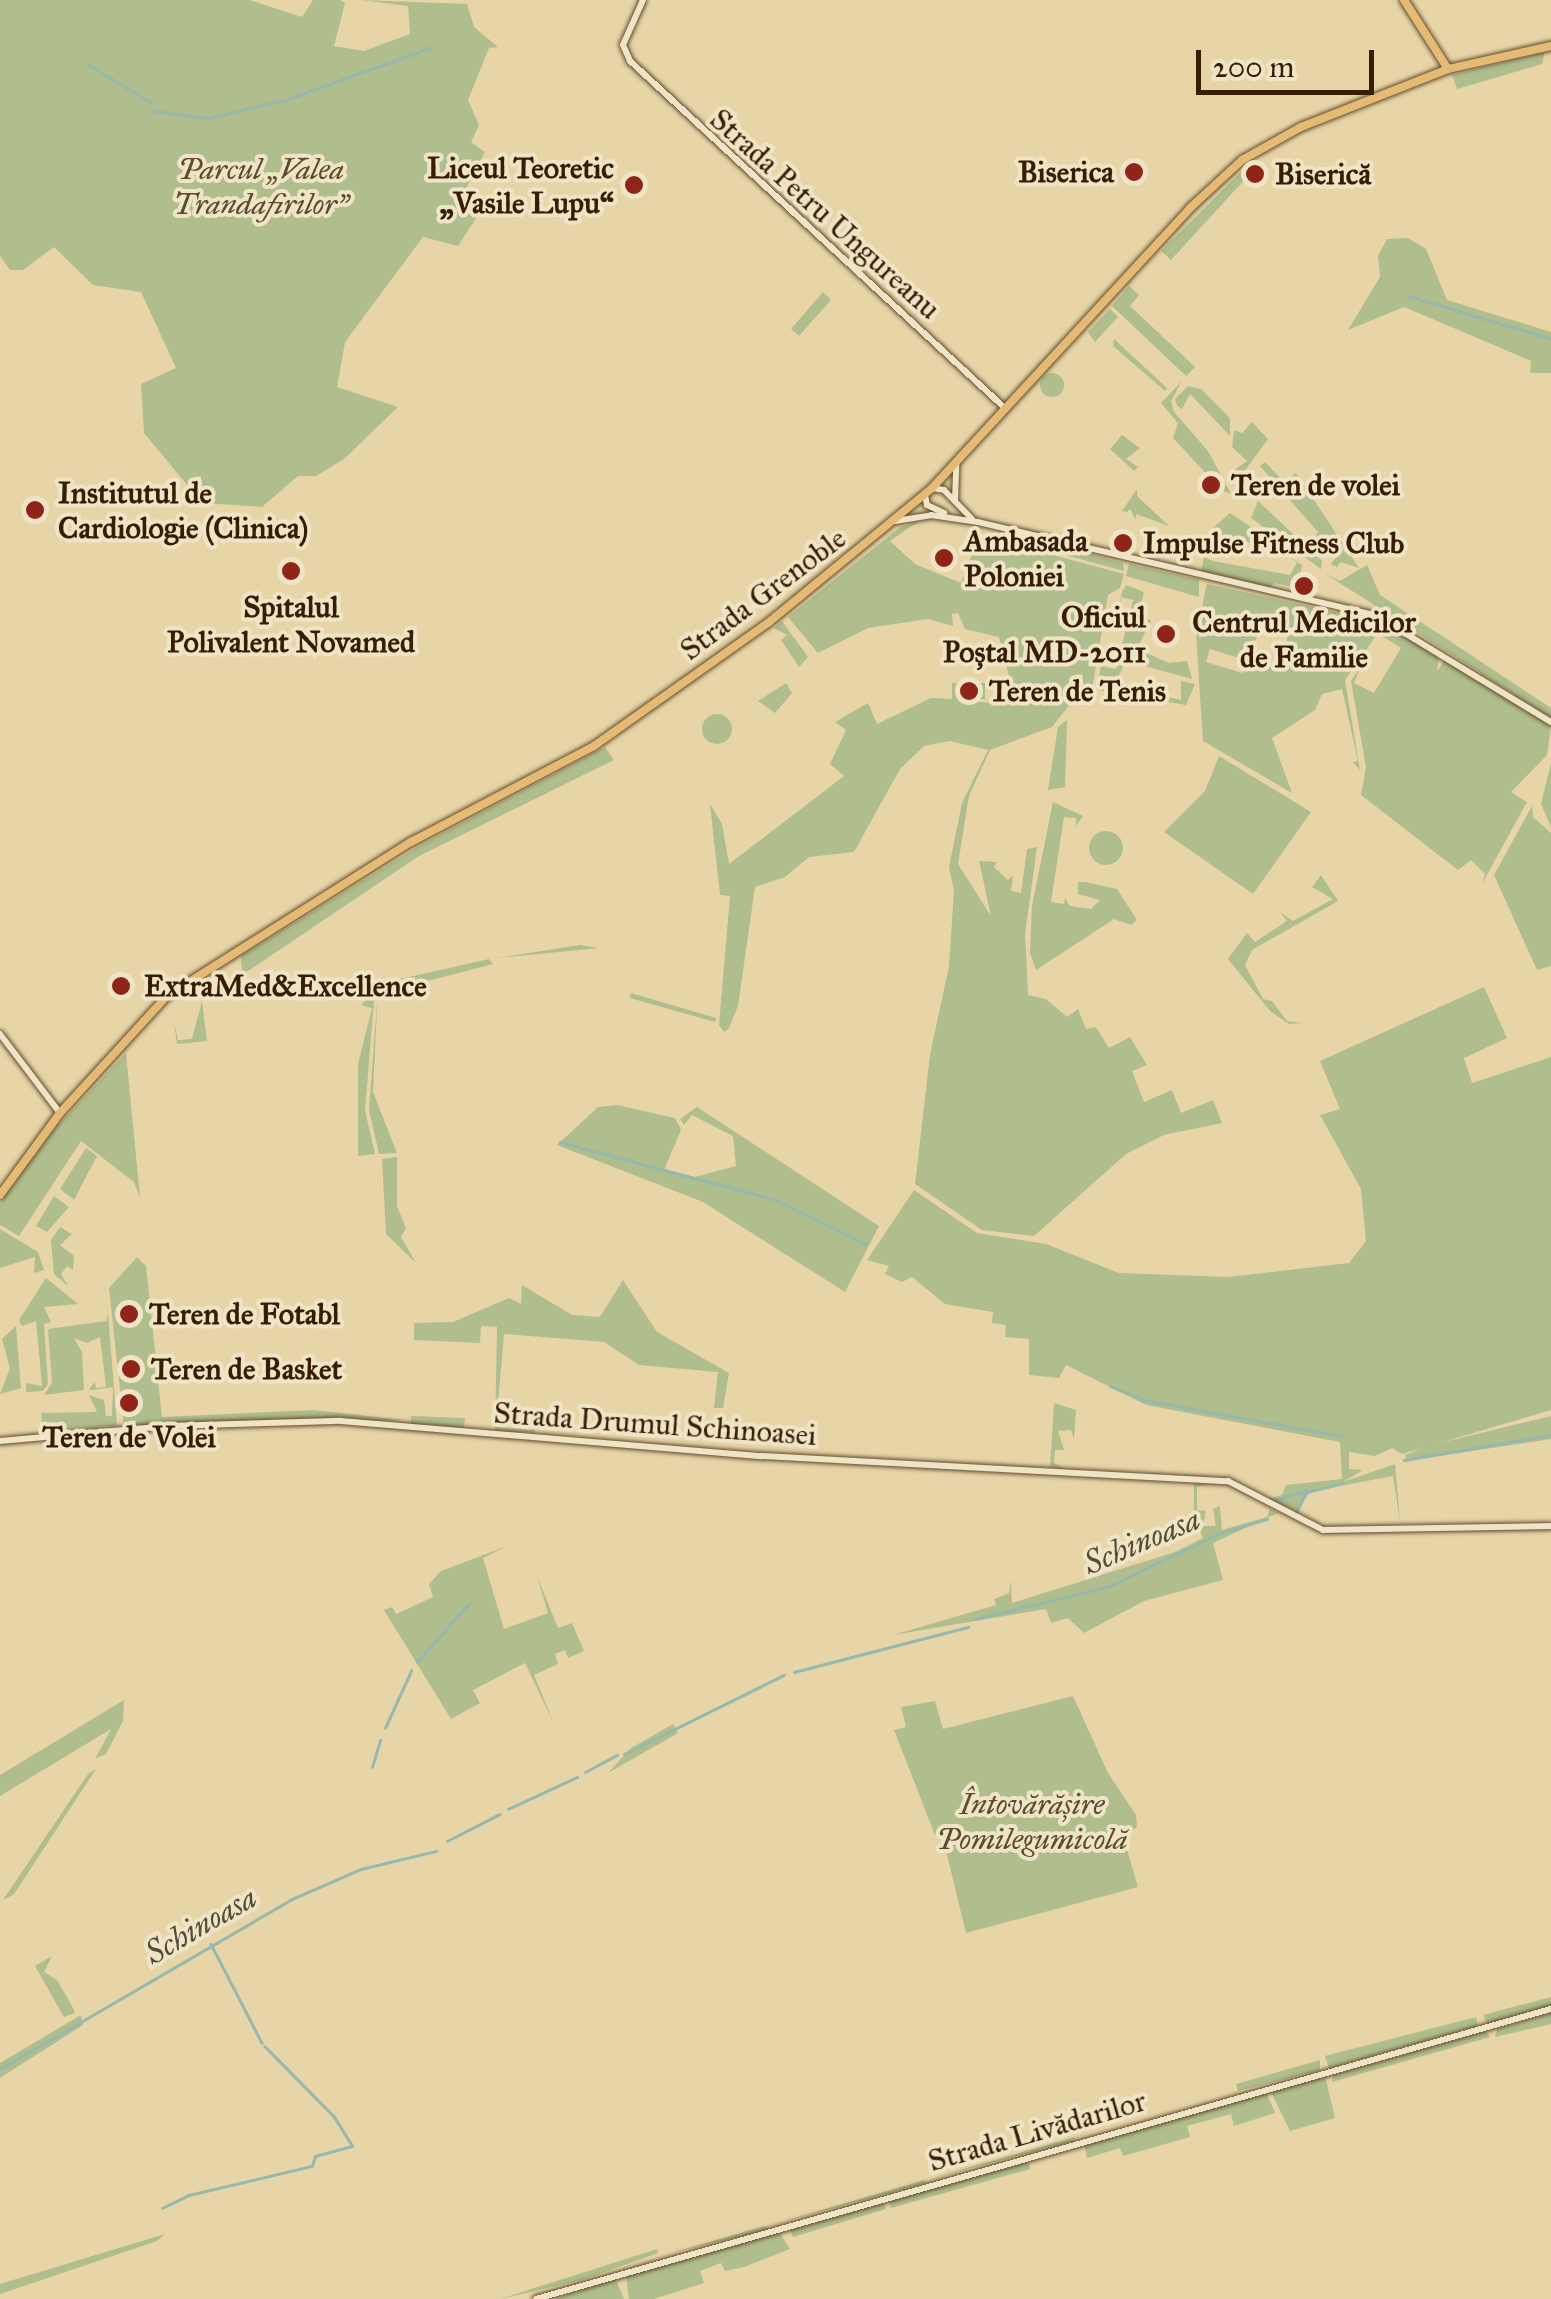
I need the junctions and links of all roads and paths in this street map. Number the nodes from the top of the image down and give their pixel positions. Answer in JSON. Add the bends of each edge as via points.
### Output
{"nodes":[{"id":1,"x":643,"y":0,"type":"edge"},
{"id":2,"x":1404,"y":0,"type":"edge"},
{"id":3,"x":1551,"y":46,"type":"edge"},
{"id":4,"x":1448,"y":69,"type":"junction"},
{"id":5,"x":1006,"y":409,"type":"junction"},
{"id":6,"x":956,"y":463,"type":"junction"},
{"id":7,"x":929,"y":492,"type":"junction"},
{"id":8,"x":955,"y":504,"type":"junction"},
{"id":9,"x":943,"y":513,"type":"junction"},
{"id":10,"x":954,"y":518,"type":"junction"},
{"id":11,"x":896,"y":521,"type":"junction"},
{"id":12,"x":978,"y":522,"type":"junction"},
{"id":13,"x":1551,"y":722,"type":"edge"},
{"id":14,"x":0,"y":1034,"type":"edge"},
{"id":15,"x":60,"y":1113,"type":"junction"},
{"id":16,"x":0,"y":1195,"type":"edge"},
{"id":17,"x":0,"y":1441,"type":"edge"},
{"id":18,"x":1551,"y":1526,"type":"edge"},
{"id":19,"x":1551,"y":2009,"type":"edge"},
{"id":20,"x":536,"y":2299,"type":"edge"}],
"edges":[{"from":1,"to":5,"type":"street","name":"Strada Petru Ungureanu","via":[[623,45],[678,111]]},
{"from":2,"to":4,"type":"main road"},
{"from":3,"to":4,"type":"main road","name":"Strada Grenoble"},
{"from":4,"to":5,"type":"main road","name":"Strada Grenoble","via":[[1300,127],[1242,160]]},
{"from":5,"to":6,"type":"main road","name":"Strada Grenoble"},
{"from":6,"to":7,"type":"main road","name":"Strada Grenoble"},
{"from":6,"to":8,"type":"street"},
{"from":7,"to":8,"type":"street","via":[[944,490]]},
{"from":7,"to":9,"type":"street","via":[[927,505]]},
{"from":7,"to":11,"type":"main road","name":"Strada Grenoble"},
{"from":8,"to":9,"type":"street"},
{"from":8,"to":12,"type":"street"},
{"from":9,"to":10,"type":"street"},
{"from":10,"to":11,"type":"street"},
{"from":10,"to":12,"type":"street"},
{"from":11,"to":15,"type":"main road","name":"Strada Grenoble","via":[[769,622],[594,746],[411,842],[172,992]]},
{"from":12,"to":13,"type":"street","via":[[1375,615]]},
{"from":14,"to":15,"type":"street"},
{"from":15,"to":16,"type":"main road","name":"Strada Grenoble"},
{"from":17,"to":18,"type":"street","name":"Strada Drumul Schinoasei","via":[[168,1426],[341,1421],[798,1459],[1228,1481],[1296,1520],[1341,1530]]},
{"from":19,"to":20,"type":"street","name":"Strada Livădarilor"}]}
